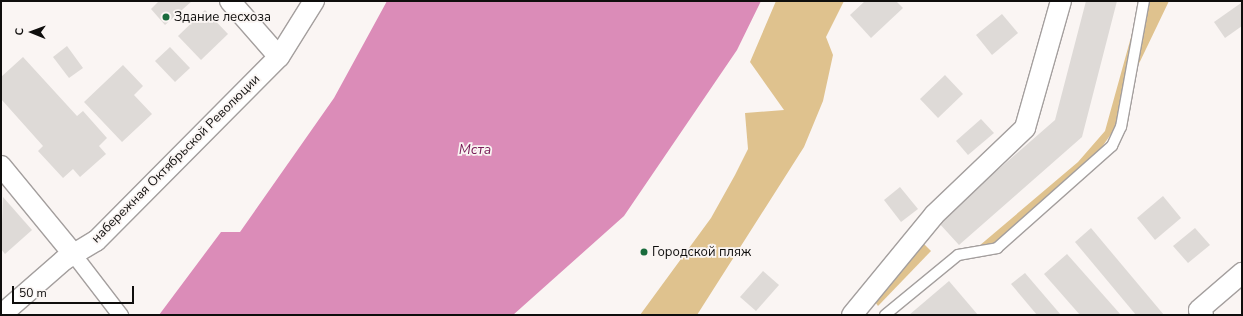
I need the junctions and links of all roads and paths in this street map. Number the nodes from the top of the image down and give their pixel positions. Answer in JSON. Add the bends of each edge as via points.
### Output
{"nodes":[{"id":1,"x":230,"y":1,"type":"edge"},
{"id":2,"x":314,"y":1,"type":"edge"},
{"id":3,"x":1061,"y":1,"type":"edge"},
{"id":4,"x":1144,"y":1,"type":"edge"},
{"id":5,"x":279,"y":57,"type":"junction"},
{"id":6,"x":1,"y":166,"type":"edge"},
{"id":7,"x":74,"y":255,"type":"junction"},
{"id":8,"x":1242,"y":273,"type":"edge"},
{"id":9,"x":1198,"y":313,"type":"edge"},
{"id":10,"x":1,"y":315,"type":"edge"},
{"id":11,"x":120,"y":315,"type":"edge"},
{"id":12,"x":852,"y":315,"type":"edge"},
{"id":13,"x":885,"y":315,"type":"edge"}],
"edges":[{"from":1,"to":5,"type":"street"},
{"from":2,"to":5,"type":"street","name":"набережная Октябрьской Революции"},
{"from":3,"to":12,"type":"street","via":[[1025,128],[934,215]]},
{"from":4,"to":13,"type":"lane","via":[[1122,127],[1112,146],[998,248],[958,255]]},
{"from":5,"to":7,"type":"street","name":"набережная Октябрьской Революции","via":[[96,242]]},
{"from":6,"to":7,"type":"street"},
{"from":7,"to":10,"type":"street","name":"набережная Октябрьской Революции"},
{"from":7,"to":11,"type":"street"},
{"from":8,"to":9,"type":"street"}]}
